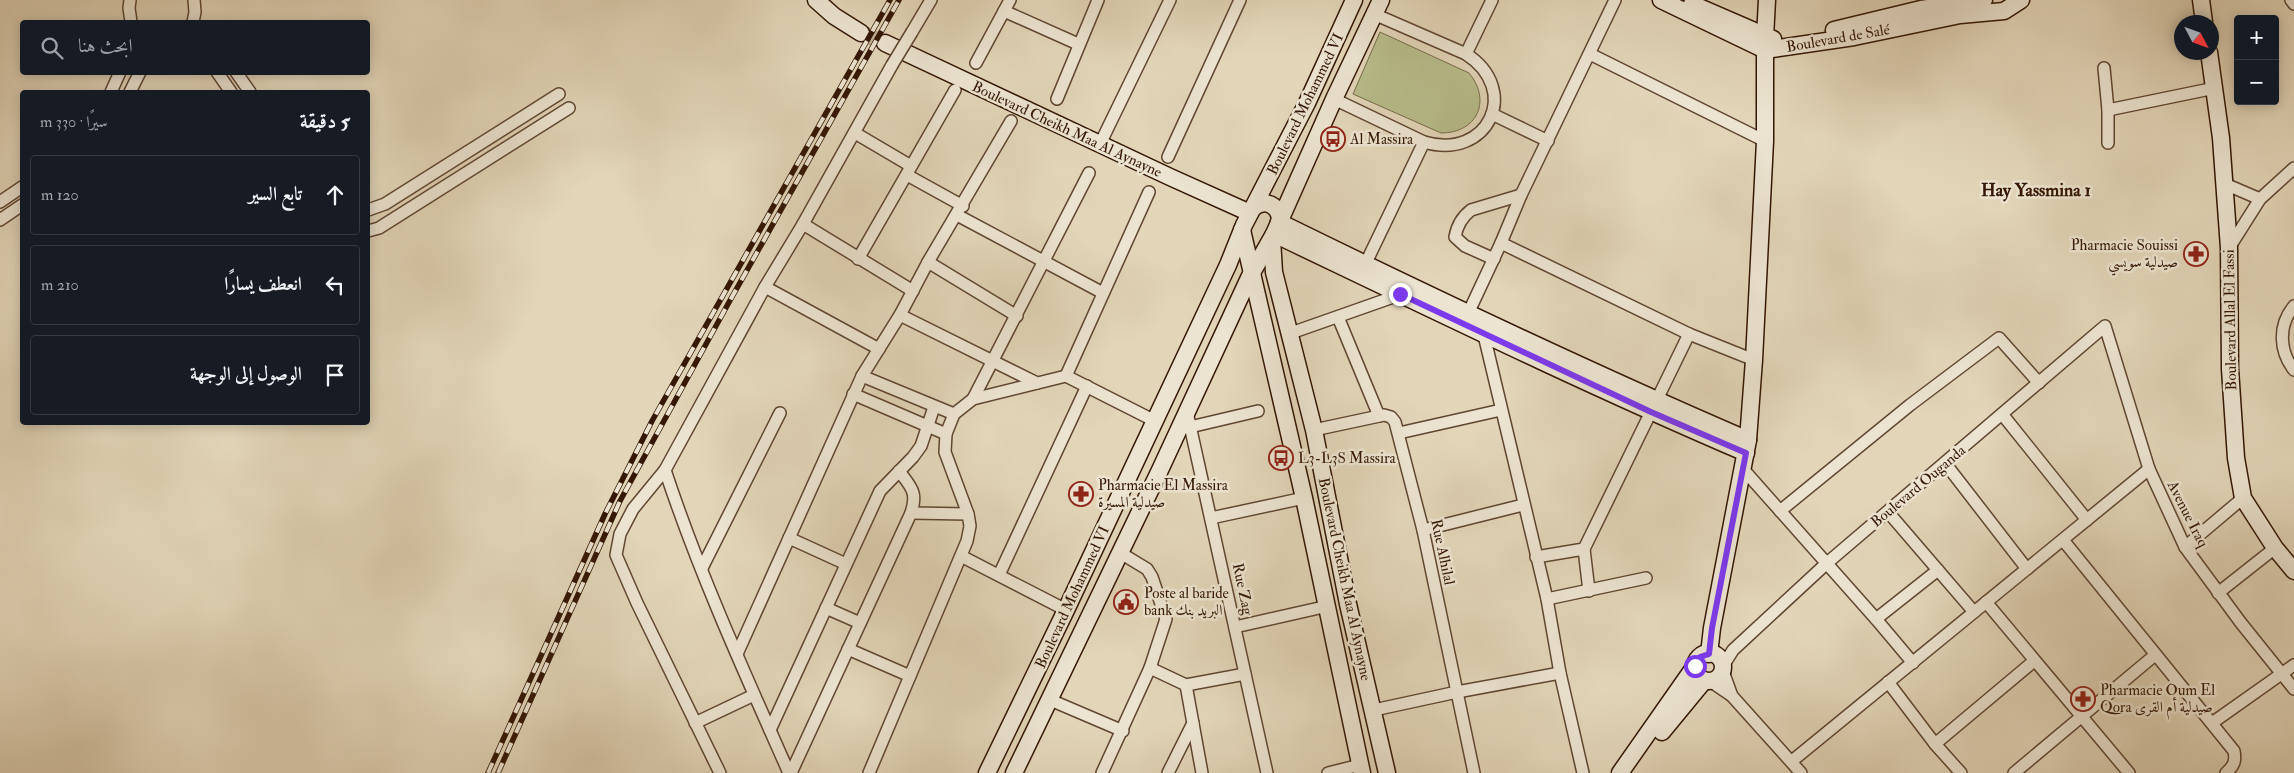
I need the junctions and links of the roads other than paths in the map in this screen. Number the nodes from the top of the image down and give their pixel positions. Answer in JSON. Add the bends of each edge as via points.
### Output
{"nodes":[{"id":1,"x":130,"y":0,"type":"edge"},
{"id":2,"x":194,"y":0,"type":"edge"},
{"id":3,"x":816,"y":0,"type":"edge"},
{"id":4,"x":931,"y":0,"type":"edge"},
{"id":5,"x":1010,"y":0,"type":"edge"},
{"id":6,"x":1098,"y":0,"type":"edge"},
{"id":7,"x":1170,"y":0,"type":"edge"},
{"id":8,"x":1240,"y":0,"type":"edge"},
{"id":9,"x":1354,"y":0,"type":"edge"},
{"id":10,"x":1492,"y":0,"type":"edge"},
{"id":11,"x":1615,"y":0,"type":"edge"},
{"id":12,"x":1684,"y":0,"type":"edge"},
{"id":13,"x":1767,"y":0,"type":"edge"},
{"id":14,"x":1984,"y":0,"type":"edge"},
{"id":15,"x":2021,"y":0,"type":"edge"},
{"id":16,"x":2201,"y":0,"type":"edge"},
{"id":17,"x":2291,"y":0,"type":"edge"},
{"id":18,"x":1666,"y":1,"type":"edge"},
{"id":19,"x":2294,"y":4,"type":"edge"},
{"id":20,"x":1378,"y":7,"type":"edge"},
{"id":21,"x":1922,"y":10,"type":"edge"},
{"id":22,"x":1004,"y":11,"type":"junction"},
{"id":23,"x":2203,"y":15,"type":"edge"},
{"id":24,"x":194,"y":18,"type":"edge"},
{"id":25,"x":131,"y":20,"type":"edge"},
{"id":26,"x":861,"y":33,"type":"tunnel mouth"},
{"id":27,"x":885,"y":43,"type":"tunnel mouth"},
{"id":28,"x":1765,"y":43,"type":"junction"},
{"id":29,"x":1078,"y":44,"type":"junction"},
{"id":30,"x":1466,"y":54,"type":"junction"},
{"id":31,"x":1590,"y":54,"type":"junction"},
{"id":32,"x":2210,"y":60,"type":"edge"},
{"id":33,"x":976,"y":63,"type":"dead end"},
{"id":34,"x":2104,"y":68,"type":"dead end"},
{"id":35,"x":119,"y":75,"type":"edge"},
{"id":36,"x":138,"y":75,"type":"edge"},
{"id":37,"x":219,"y":75,"type":"edge"},
{"id":38,"x":238,"y":75,"type":"edge"},
{"id":39,"x":2215,"y":88,"type":"junction"},
{"id":40,"x":112,"y":90,"type":"edge"},
{"id":41,"x":131,"y":90,"type":"edge"},
{"id":42,"x":230,"y":90,"type":"edge"},
{"id":43,"x":249,"y":90,"type":"edge"},
{"id":44,"x":955,"y":90,"type":"dead end"},
{"id":45,"x":559,"y":94,"type":"dead end"},
{"id":46,"x":1056,"y":99,"type":"dead end"},
{"id":47,"x":1334,"y":99,"type":"junction"},
{"id":48,"x":569,"y":108,"type":"dead end"},
{"id":49,"x":2108,"y":110,"type":"junction"},
{"id":50,"x":1492,"y":114,"type":"junction"},
{"id":51,"x":1011,"y":121,"type":"dead end"},
{"id":52,"x":855,"y":133,"type":"junction"},
{"id":53,"x":1548,"y":141,"type":"junction"},
{"id":54,"x":1765,"y":141,"type":"junction"},
{"id":55,"x":1424,"y":142,"type":"junction"},
{"id":56,"x":2108,"y":143,"type":"dead end"},
{"id":57,"x":1100,"y":144,"type":"junction"},
{"id":58,"x":1168,"y":157,"type":"dead end"},
{"id":59,"x":2294,"y":168,"type":"edge"},
{"id":60,"x":909,"y":170,"type":"junction"},
{"id":61,"x":1089,"y":173,"type":"dead end"},
{"id":62,"x":2225,"y":184,"type":"junction"},
{"id":63,"x":20,"y":188,"type":"edge"},
{"id":64,"x":1149,"y":192,"type":"dead end"},
{"id":65,"x":1521,"y":195,"type":"junction"},
{"id":66,"x":2260,"y":199,"type":"junction"},
{"id":67,"x":0,"y":202,"type":"edge"},
{"id":68,"x":20,"y":206,"type":"edge"},
{"id":69,"x":370,"y":209,"type":"edge"},
{"id":70,"x":960,"y":210,"type":"junction"},
{"id":71,"x":1252,"y":210,"type":"junction"},
{"id":72,"x":0,"y":220,"type":"edge"},
{"id":73,"x":803,"y":224,"type":"junction"},
{"id":74,"x":370,"y":230,"type":"edge"},
{"id":75,"x":1275,"y":231,"type":"junction"},
{"id":76,"x":1243,"y":235,"type":"junction"},
{"id":77,"x":1501,"y":243,"type":"junction"},
{"id":78,"x":2229,"y":248,"type":"junction"},
{"id":79,"x":858,"y":259,"type":"junction"},
{"id":80,"x":1494,"y":259,"type":"junction"},
{"id":81,"x":928,"y":262,"type":"junction"},
{"id":82,"x":1044,"y":262,"type":"junction"},
{"id":83,"x":1363,"y":269,"type":"junction"},
{"id":84,"x":1252,"y":272,"type":"junction"},
{"id":85,"x":765,"y":287,"type":"junction"},
{"id":86,"x":913,"y":291,"type":"junction"},
{"id":87,"x":1103,"y":293,"type":"junction"},
{"id":88,"x":1400,"y":294,"type":"junction"},
{"id":89,"x":2294,"y":306,"type":"edge"},
{"id":90,"x":900,"y":315,"type":"junction"},
{"id":91,"x":1016,"y":316,"type":"junction"},
{"id":92,"x":1338,"y":317,"type":"junction"},
{"id":93,"x":1474,"y":323,"type":"junction"},
{"id":94,"x":2105,"y":326,"type":"joint"},
{"id":95,"x":1291,"y":333,"type":"junction"},
{"id":96,"x":1689,"y":334,"type":"junction"},
{"id":97,"x":879,"y":350,"type":"junction"},
{"id":98,"x":1754,"y":360,"type":"junction"},
{"id":99,"x":992,"y":362,"type":"junction"},
{"id":100,"x":2294,"y":370,"type":"edge"},
{"id":101,"x":862,"y":376,"type":"junction"},
{"id":102,"x":1066,"y":376,"type":"junction"},
{"id":103,"x":1175,"y":378,"type":"junction"},
{"id":104,"x":1037,"y":383,"type":"junction"},
{"id":105,"x":2039,"y":383,"type":"junction"},
{"id":106,"x":1086,"y":386,"type":"junction"},
{"id":107,"x":1197,"y":389,"type":"junction"},
{"id":108,"x":854,"y":394,"type":"junction"},
{"id":109,"x":973,"y":399,"type":"junction"},
{"id":110,"x":1654,"y":406,"type":"junction"},
{"id":111,"x":934,"y":407,"type":"junction"},
{"id":112,"x":1501,"y":410,"type":"junction"},
{"id":113,"x":1258,"y":411,"type":"dead end"},
{"id":114,"x":780,"y":413,"type":"dead end"},
{"id":115,"x":954,"y":414,"type":"junction"},
{"id":116,"x":2002,"y":414,"type":"junction"},
{"id":117,"x":1379,"y":416,"type":"junction"},
{"id":118,"x":1188,"y":420,"type":"junction"},
{"id":119,"x":1155,"y":421,"type":"junction"},
{"id":120,"x":928,"y":427,"type":"junction"},
{"id":121,"x":1314,"y":430,"type":"junction"},
{"id":122,"x":1399,"y":433,"type":"junction"},
{"id":123,"x":946,"y":434,"type":"junction"},
{"id":124,"x":1746,"y":454,"type":"junction"},
{"id":125,"x":1945,"y":463,"type":"junction"},
{"id":126,"x":2149,"y":469,"type":"junction"},
{"id":127,"x":665,"y":470,"type":"junction"},
{"id":128,"x":899,"y":472,"type":"junction"},
{"id":129,"x":1125,"y":484,"type":"junction"},
{"id":130,"x":1147,"y":494,"type":"junction"},
{"id":131,"x":1304,"y":498,"type":"junction"},
{"id":132,"x":2243,"y":498,"type":"junction"},
{"id":133,"x":1523,"y":505,"type":"junction"},
{"id":134,"x":1780,"y":511,"type":"junction"},
{"id":135,"x":1888,"y":512,"type":"junction"},
{"id":136,"x":911,"y":513,"type":"junction"},
{"id":137,"x":968,"y":514,"type":"junction"},
{"id":138,"x":1211,"y":518,"type":"junction"},
{"id":139,"x":2087,"y":520,"type":"junction"},
{"id":140,"x":1423,"y":530,"type":"junction"},
{"id":141,"x":789,"y":538,"type":"junction"},
{"id":142,"x":2063,"y":540,"type":"junction"},
{"id":143,"x":2185,"y":547,"type":"junction"},
{"id":144,"x":1584,"y":548,"type":"junction"},
{"id":145,"x":2275,"y":548,"type":"junction"},
{"id":146,"x":1119,"y":552,"type":"junction"},
{"id":147,"x":961,"y":556,"type":"junction"},
{"id":148,"x":1536,"y":557,"type":"junction"},
{"id":149,"x":846,"y":564,"type":"junction"},
{"id":150,"x":1827,"y":564,"type":"junction"},
{"id":151,"x":702,"y":568,"type":"junction"},
{"id":152,"x":2027,"y":569,"type":"junction"},
{"id":153,"x":1938,"y":570,"type":"junction"},
{"id":154,"x":2294,"y":570,"type":"edge"},
{"id":155,"x":999,"y":575,"type":"junction"},
{"id":156,"x":1646,"y":578,"type":"dead end"},
{"id":157,"x":1589,"y":591,"type":"junction"},
{"id":158,"x":2218,"y":593,"type":"junction"},
{"id":159,"x":1547,"y":599,"type":"junction"},
{"id":160,"x":1986,"y":602,"type":"junction"},
{"id":161,"x":1328,"y":606,"type":"junction"},
{"id":162,"x":826,"y":608,"type":"junction"},
{"id":163,"x":1066,"y":610,"type":"junction"},
{"id":164,"x":1974,"y":612,"type":"junction"},
{"id":165,"x":1876,"y":619,"type":"junction"},
{"id":166,"x":860,"y":623,"type":"junction"},
{"id":167,"x":1236,"y":627,"type":"junction"},
{"id":168,"x":848,"y":649,"type":"junction"},
{"id":169,"x":737,"y":654,"type":"junction"},
{"id":170,"x":2155,"y":654,"type":"junction"},
{"id":171,"x":2034,"y":661,"type":"junction"},
{"id":172,"x":1913,"y":662,"type":"junction"},
{"id":173,"x":2294,"y":665,"type":"edge"},
{"id":174,"x":1150,"y":668,"type":"junction"},
{"id":175,"x":1714,"y":668,"type":"junction"},
{"id":176,"x":1560,"y":673,"type":"junction"},
{"id":177,"x":1246,"y":674,"type":"junction"},
{"id":178,"x":2282,"y":675,"type":"junction"},
{"id":179,"x":910,"y":676,"type":"junction"},
{"id":180,"x":1888,"y":682,"type":"junction"},
{"id":181,"x":1186,"y":685,"type":"junction"},
{"id":182,"x":2294,"y":689,"type":"edge"},
{"id":183,"x":1457,"y":692,"type":"junction"},
{"id":184,"x":754,"y":694,"type":"junction"},
{"id":185,"x":1048,"y":699,"type":"junction"},
{"id":186,"x":1374,"y":710,"type":"junction"},
{"id":187,"x":2082,"y":717,"type":"junction"},
{"id":188,"x":1192,"y":722,"type":"junction"},
{"id":189,"x":695,"y":723,"type":"junction"},
{"id":190,"x":2212,"y":724,"type":"junction"},
{"id":191,"x":770,"y":730,"type":"junction"},
{"id":192,"x":1123,"y":731,"type":"junction"},
{"id":193,"x":1935,"y":744,"type":"junction"},
{"id":194,"x":1792,"y":761,"type":"junction"},
{"id":195,"x":990,"y":768,"type":"edge"},
{"id":196,"x":1361,"y":769,"type":"edge"},
{"id":197,"x":720,"y":773,"type":"edge"},
{"id":198,"x":790,"y":773,"type":"edge"},
{"id":199,"x":869,"y":773,"type":"edge"},
{"id":200,"x":1010,"y":773,"type":"edge"},
{"id":201,"x":1014,"y":773,"type":"edge"},
{"id":202,"x":1102,"y":773,"type":"edge"},
{"id":203,"x":1168,"y":773,"type":"edge"},
{"id":204,"x":1202,"y":773,"type":"edge"},
{"id":205,"x":1267,"y":773,"type":"edge"},
{"id":206,"x":1328,"y":773,"type":"edge"},
{"id":207,"x":1387,"y":773,"type":"edge"},
{"id":208,"x":1474,"y":773,"type":"edge"},
{"id":209,"x":1583,"y":773,"type":"edge"},
{"id":210,"x":1620,"y":773,"type":"edge"},
{"id":211,"x":1634,"y":773,"type":"edge"},
{"id":212,"x":1801,"y":773,"type":"edge"},
{"id":213,"x":1961,"y":773,"type":"edge"},
{"id":214,"x":2015,"y":773,"type":"edge"},
{"id":215,"x":2129,"y":773,"type":"edge"},
{"id":216,"x":2226,"y":773,"type":"edge"}],
"edges":[{"from":1,"to":25,"type":"street"},
{"from":2,"to":24,"type":"street"},
{"from":3,"to":26,"type":"street"},
{"from":4,"to":52,"type":"street","bridge":true},
{"from":5,"to":22,"type":"street"},
{"from":6,"to":29,"type":"street"},
{"from":7,"to":57,"type":"street"},
{"from":8,"to":58,"type":"street"},
{"from":9,"to":71,"type":"street","name":"Boulevard Mohammed VI","via":[[1307,103]]},
{"from":10,"to":30,"type":"street"},
{"from":11,"to":31,"type":"street"},
{"from":12,"to":28,"type":"street","name":"Boulevard de Salé"},
{"from":13,"to":28,"type":"street"},
{"from":14,"to":21,"type":"street","name":"Boulevard de Salé"},
{"from":15,"to":21,"type":"street","name":"Boulevard de Salé","via":[[2004,11],[1960,15]]},
{"from":16,"to":23,"type":"street"},
{"from":17,"to":19,"type":"street"},
{"from":18,"to":28,"type":"street","name":"Boulevard de Salé"},
{"from":20,"to":30,"type":"street"},
{"from":20,"to":47,"type":"street","name":"Boulevard Mohammed VI"},
{"from":21,"to":28,"type":"street","name":"Boulevard de Salé","via":[[1854,37]]},
{"from":22,"to":29,"type":"street"},
{"from":22,"to":33,"type":"street"},
{"from":27,"to":57,"type":"street","name":"Boulevard Cheikh Maa Al Aynayne"},
{"from":28,"to":54,"type":"street"},
{"from":29,"to":46,"type":"street"},
{"from":30,"to":50,"type":"street","via":[[1478,61],[1490,79],[1495,100]]},
{"from":31,"to":53,"type":"street"},
{"from":31,"to":54,"type":"street"},
{"from":32,"to":39,"type":"street","name":"Boulevard Allal El Fassi"},
{"from":34,"to":49,"type":"street"},
{"from":35,"to":40,"type":"street"},
{"from":36,"to":41,"type":"street"},
{"from":37,"to":42,"type":"street"},
{"from":38,"to":43,"type":"street"},
{"from":39,"to":49,"type":"street"},
{"from":39,"to":62,"type":"street","name":"Boulevard Allal El Fassi"},
{"from":44,"to":60,"type":"street"},
{"from":45,"to":69,"type":"street","via":[[385,204]]},
{"from":47,"to":55,"type":"street"},
{"from":47,"to":75,"type":"street","name":"Boulevard Mohammed VI"},
{"from":48,"to":74,"type":"street","via":[[379,228]]},
{"from":49,"to":56,"type":"street"},
{"from":50,"to":53,"type":"street"},
{"from":50,"to":55,"type":"street","via":[[1484,128],[1471,140],[1456,146]]},
{"from":51,"to":70,"type":"street"},
{"from":52,"to":60,"type":"street"},
{"from":52,"to":73,"type":"street"},
{"from":53,"to":65,"type":"street"},
{"from":54,"to":98,"type":"street"},
{"from":55,"to":83,"type":"street"},
{"from":57,"to":71,"type":"street","name":"Boulevard Cheikh Maa Al Aynayne"},
{"from":59,"to":66,"type":"street"},
{"from":60,"to":70,"type":"street"},
{"from":60,"to":79,"type":"street"},
{"from":61,"to":82,"type":"street"},
{"from":62,"to":66,"type":"street"},
{"from":62,"to":78,"type":"street","name":"Boulevard Allal El Fassi"},
{"from":63,"to":67,"type":"street"},
{"from":64,"to":87,"type":"street"},
{"from":65,"to":77,"type":"street"},
{"from":65,"to":80,"type":"street","via":[[1471,210],[1456,228],[1455,236],[1465,246]]},
{"from":66,"to":78,"type":"street"},
{"from":68,"to":72,"type":"street"},
{"from":70,"to":81,"type":"street"},
{"from":70,"to":82,"type":"street"},
{"from":71,"to":75,"type":"street","via":[[1261,203],[1270,204],[1278,211]]},
{"from":71,"to":76,"type":"street","name":"Boulevard Mohammed VI"},
{"from":73,"to":79,"type":"street"},
{"from":73,"to":85,"type":"street"},
{"from":75,"to":76,"type":"street","via":[[1256,247]]},
{"from":75,"to":83,"type":"street"},
{"from":75,"to":84,"type":"street","name":"Boulevard Mohammed VI"},
{"from":75,"to":95,"type":"street","name":"Boulevard Cheikh Maa Al Aynayne","via":[[1274,272]]},
{"from":76,"to":84,"type":"street","name":"Boulevard Cheikh Maa Al Aynayne"},
{"from":76,"to":103,"type":"street","name":"Boulevard Mohammed VI"},
{"from":77,"to":80,"type":"street"},
{"from":77,"to":96,"type":"street"},
{"from":78,"to":132,"type":"street","name":"Boulevard Allal El Fassi","via":[[2233,427]]},
{"from":79,"to":86,"type":"street"},
{"from":80,"to":93,"type":"street"},
{"from":81,"to":86,"type":"street"},
{"from":81,"to":91,"type":"street"},
{"from":82,"to":87,"type":"street"},
{"from":82,"to":91,"type":"street"},
{"from":83,"to":88,"type":"street"},
{"from":83,"to":93,"type":"street"},
{"from":84,"to":107,"type":"street","name":"Boulevard Mohammed VI"},
{"from":84,"to":131,"type":"street","name":"Boulevard Cheikh Maa Al Aynayne"},
{"from":85,"to":97,"type":"street"},
{"from":85,"to":127,"type":"street"},
{"from":86,"to":90,"type":"street"},
{"from":87,"to":102,"type":"street"},
{"from":88,"to":92,"type":"street"},
{"from":88,"to":93,"type":"street"},
{"from":89,"to":100,"type":"street","via":[[2285,321],[2282,343],[2286,361]]},
{"from":90,"to":97,"type":"street"},
{"from":90,"to":99,"type":"street"},
{"from":91,"to":99,"type":"street"},
{"from":92,"to":95,"type":"street"},
{"from":92,"to":117,"type":"street"},
{"from":93,"to":110,"type":"street"},
{"from":93,"to":112,"type":"street"},
{"from":94,"to":105,"type":"street","name":"Boulevard Ouganda"},
{"from":94,"to":126,"type":"street","name":"Avenue Iraq"},
{"from":95,"to":121,"type":"street","name":"Boulevard Cheikh Maa Al Aynayne"},
{"from":96,"to":98,"type":"street"},
{"from":96,"to":110,"type":"street"},
{"from":97,"to":101,"type":"street"},
{"from":98,"to":124,"type":"street"},
{"from":99,"to":104,"type":"street"},
{"from":99,"to":109,"type":"street"},
{"from":101,"to":108,"type":"street"},
{"from":101,"to":111,"type":"street"},
{"from":102,"to":104,"type":"street"},
{"from":102,"to":106,"type":"street"},
{"from":103,"to":107,"type":"street"},
{"from":103,"to":119,"type":"street","name":"Boulevard Mohammed VI"},
{"from":104,"to":109,"type":"street"},
{"from":105,"to":116,"type":"street","name":"Boulevard Ouganda"},
{"from":105,"to":134,"type":"street","via":[[1999,338],[1910,405]]},
{"from":106,"to":119,"type":"street"},
{"from":106,"to":155,"type":"street"},
{"from":107,"to":118,"type":"street","name":"Boulevard Mohammed VI"},
{"from":108,"to":120,"type":"street"},
{"from":108,"to":141,"type":"street"},
{"from":109,"to":115,"type":"street"},
{"from":110,"to":124,"type":"street"},
{"from":110,"to":144,"type":"street"},
{"from":111,"to":115,"type":"street"},
{"from":111,"to":120,"type":"street"},
{"from":112,"to":122,"type":"street"},
{"from":112,"to":133,"type":"street"},
{"from":113,"to":118,"type":"street"},
{"from":114,"to":151,"type":"street"},
{"from":115,"to":123,"type":"street"},
{"from":116,"to":125,"type":"street","name":"Boulevard Ouganda"},
{"from":116,"to":139,"type":"street"},
{"from":117,"to":121,"type":"street"},
{"from":117,"to":122,"type":"street","name":"Rue Alhilal","via":[[1391,417]]},
{"from":118,"to":130,"type":"street","name":"Boulevard Mohammed VI"},
{"from":118,"to":138,"type":"street","name":"Rue Zag"},
{"from":119,"to":129,"type":"street","name":"Boulevard Mohammed VI"},
{"from":120,"to":123,"type":"street"},
{"from":120,"to":128,"type":"street","via":[[921,446]]},
{"from":121,"to":186,"type":"street","name":"Boulevard Cheikh Maa Al Aynayne","via":[[1348,604]]},
{"from":122,"to":140,"type":"street","name":"Rue Alhilal"},
{"from":123,"to":137,"type":"street","via":[[945,452]]},
{"from":124,"to":134,"type":"street"},
{"from":124,"to":175,"type":"street","via":[[1712,628]]},
{"from":125,"to":135,"type":"street","name":"Boulevard Ouganda"},
{"from":125,"to":152,"type":"street"},
{"from":126,"to":139,"type":"street"},
{"from":126,"to":143,"type":"street","name":"Avenue Iraq"},
{"from":127,"to":151,"type":"street"},
{"from":127,"to":189,"type":"street","via":[[633,509],[620,534],[616,555]]},
{"from":128,"to":136,"type":"street","via":[[913,491],[915,501]]},
{"from":128,"to":149,"type":"street","via":[[880,491]]},
{"from":129,"to":130,"type":"street"},
{"from":129,"to":163,"type":"street","name":"Boulevard Mohammed VI"},
{"from":130,"to":146,"type":"street","name":"Boulevard Mohammed VI"},
{"from":131,"to":138,"type":"street"},
{"from":131,"to":161,"type":"street","name":"Boulevard Cheikh Maa Al Aynayne"},
{"from":132,"to":143,"type":"street"},
{"from":132,"to":145,"type":"street","name":"Boulevard Allal El Fassi"},
{"from":133,"to":140,"type":"street"},
{"from":133,"to":148,"type":"street"},
{"from":134,"to":150,"type":"street"},
{"from":135,"to":150,"type":"street","name":"Boulevard Ouganda"},
{"from":135,"to":153,"type":"street"},
{"from":136,"to":137,"type":"street"},
{"from":136,"to":166,"type":"street"},
{"from":137,"to":147,"type":"street","via":[[968,541]]},
{"from":138,"to":167,"type":"street","name":"Rue Zag"},
{"from":139,"to":142,"type":"street"},
{"from":140,"to":183,"type":"street","name":"Rue Alhilal"},
{"from":141,"to":149,"type":"street"},
{"from":141,"to":169,"type":"street"},
{"from":142,"to":152,"type":"street"},
{"from":142,"to":170,"type":"street"},
{"from":143,"to":158,"type":"street","name":"Avenue Iraq"},
{"from":144,"to":148,"type":"street"},
{"from":144,"to":157,"type":"street"},
{"from":145,"to":154,"type":"street","name":"Boulevard Allal El Fassi"},
{"from":145,"to":158,"type":"street"},
{"from":146,"to":174,"type":"street","via":[[1147,569],[1166,618]]},
{"from":146,"to":185,"type":"street","name":"Boulevard Mohammed VI"},
{"from":147,"to":155,"type":"street"},
{"from":147,"to":179,"type":"street"},
{"from":148,"to":159,"type":"street"},
{"from":149,"to":162,"type":"street"},
{"from":150,"to":165,"type":"street"},
{"from":150,"to":175,"type":"street","name":"Boulevard Ouganda"},
{"from":151,"to":169,"type":"street"},
{"from":152,"to":160,"type":"street"},
{"from":153,"to":164,"type":"street"},
{"from":153,"to":165,"type":"street"},
{"from":155,"to":163,"type":"street"},
{"from":156,"to":157,"type":"street"},
{"from":157,"to":159,"type":"street"},
{"from":158,"to":178,"type":"street","name":"Avenue Iraq"},
{"from":159,"to":176,"type":"street"},
{"from":160,"to":164,"type":"street"},
{"from":160,"to":171,"type":"street"},
{"from":161,"to":167,"type":"street"},
{"from":161,"to":196,"type":"street","name":"Boulevard Cheikh Maa Al Aynayne"},
{"from":162,"to":166,"type":"street"},
{"from":162,"to":191,"type":"street"},
{"from":163,"to":195,"type":"street","name":"Boulevard Mohammed VI"},
{"from":164,"to":172,"type":"street"},
{"from":165,"to":172,"type":"street"},
{"from":166,"to":168,"type":"street"},
{"from":167,"to":177,"type":"street","name":"Rue Zag"},
{"from":168,"to":179,"type":"street"},
{"from":168,"to":198,"type":"street"},
{"from":169,"to":184,"type":"street"},
{"from":170,"to":187,"type":"street"},
{"from":170,"to":190,"type":"street"},
{"from":171,"to":187,"type":"street"},
{"from":171,"to":193,"type":"street"},
{"from":172,"to":180,"type":"street"},
{"from":173,"to":178,"type":"street"},
{"from":174,"to":181,"type":"street"},
{"from":174,"to":192,"type":"street"},
{"from":175,"to":194,"type":"street","via":[[1732,696]]},
{"from":175,"to":210,"type":"street","via":[[1696,672],[1695,666]]},
{"from":175,"to":211,"type":"street","name":"Boulevard Ouganda","via":[[1669,721]]},
{"from":176,"to":183,"type":"street"},
{"from":176,"to":209,"type":"street"},
{"from":177,"to":181,"type":"street"},
{"from":177,"to":205,"type":"street","name":"Rue Zag"},
{"from":178,"to":182,"type":"street","name":"Avenue Iraq"},
{"from":178,"to":190,"type":"street"},
{"from":179,"to":199,"type":"street"},
{"from":180,"to":193,"type":"street"},
{"from":180,"to":194,"type":"street"},
{"from":181,"to":188,"type":"street"},
{"from":183,"to":186,"type":"street"},
{"from":183,"to":208,"type":"street","name":"Rue Alhilal"},
{"from":184,"to":189,"type":"street"},
{"from":184,"to":191,"type":"street"},
{"from":185,"to":192,"type":"street"},
{"from":185,"to":201,"type":"street","name":"Boulevard Mohammed VI"},
{"from":186,"to":207,"type":"street","name":"Boulevard Cheikh Maa Al Aynayne"},
{"from":187,"to":214,"type":"street"},
{"from":187,"to":215,"type":"street"},
{"from":188,"to":203,"type":"street"},
{"from":188,"to":204,"type":"street"},
{"from":189,"to":197,"type":"street"},
{"from":190,"to":216,"type":"street","via":[[2234,751],[2233,768]]},
{"from":191,"to":198,"type":"street"},
{"from":192,"to":202,"type":"street"},
{"from":193,"to":213,"type":"street"},
{"from":194,"to":212,"type":"street"},
{"from":195,"to":200,"type":"street"},
{"from":196,"to":206,"type":"street"}]}
